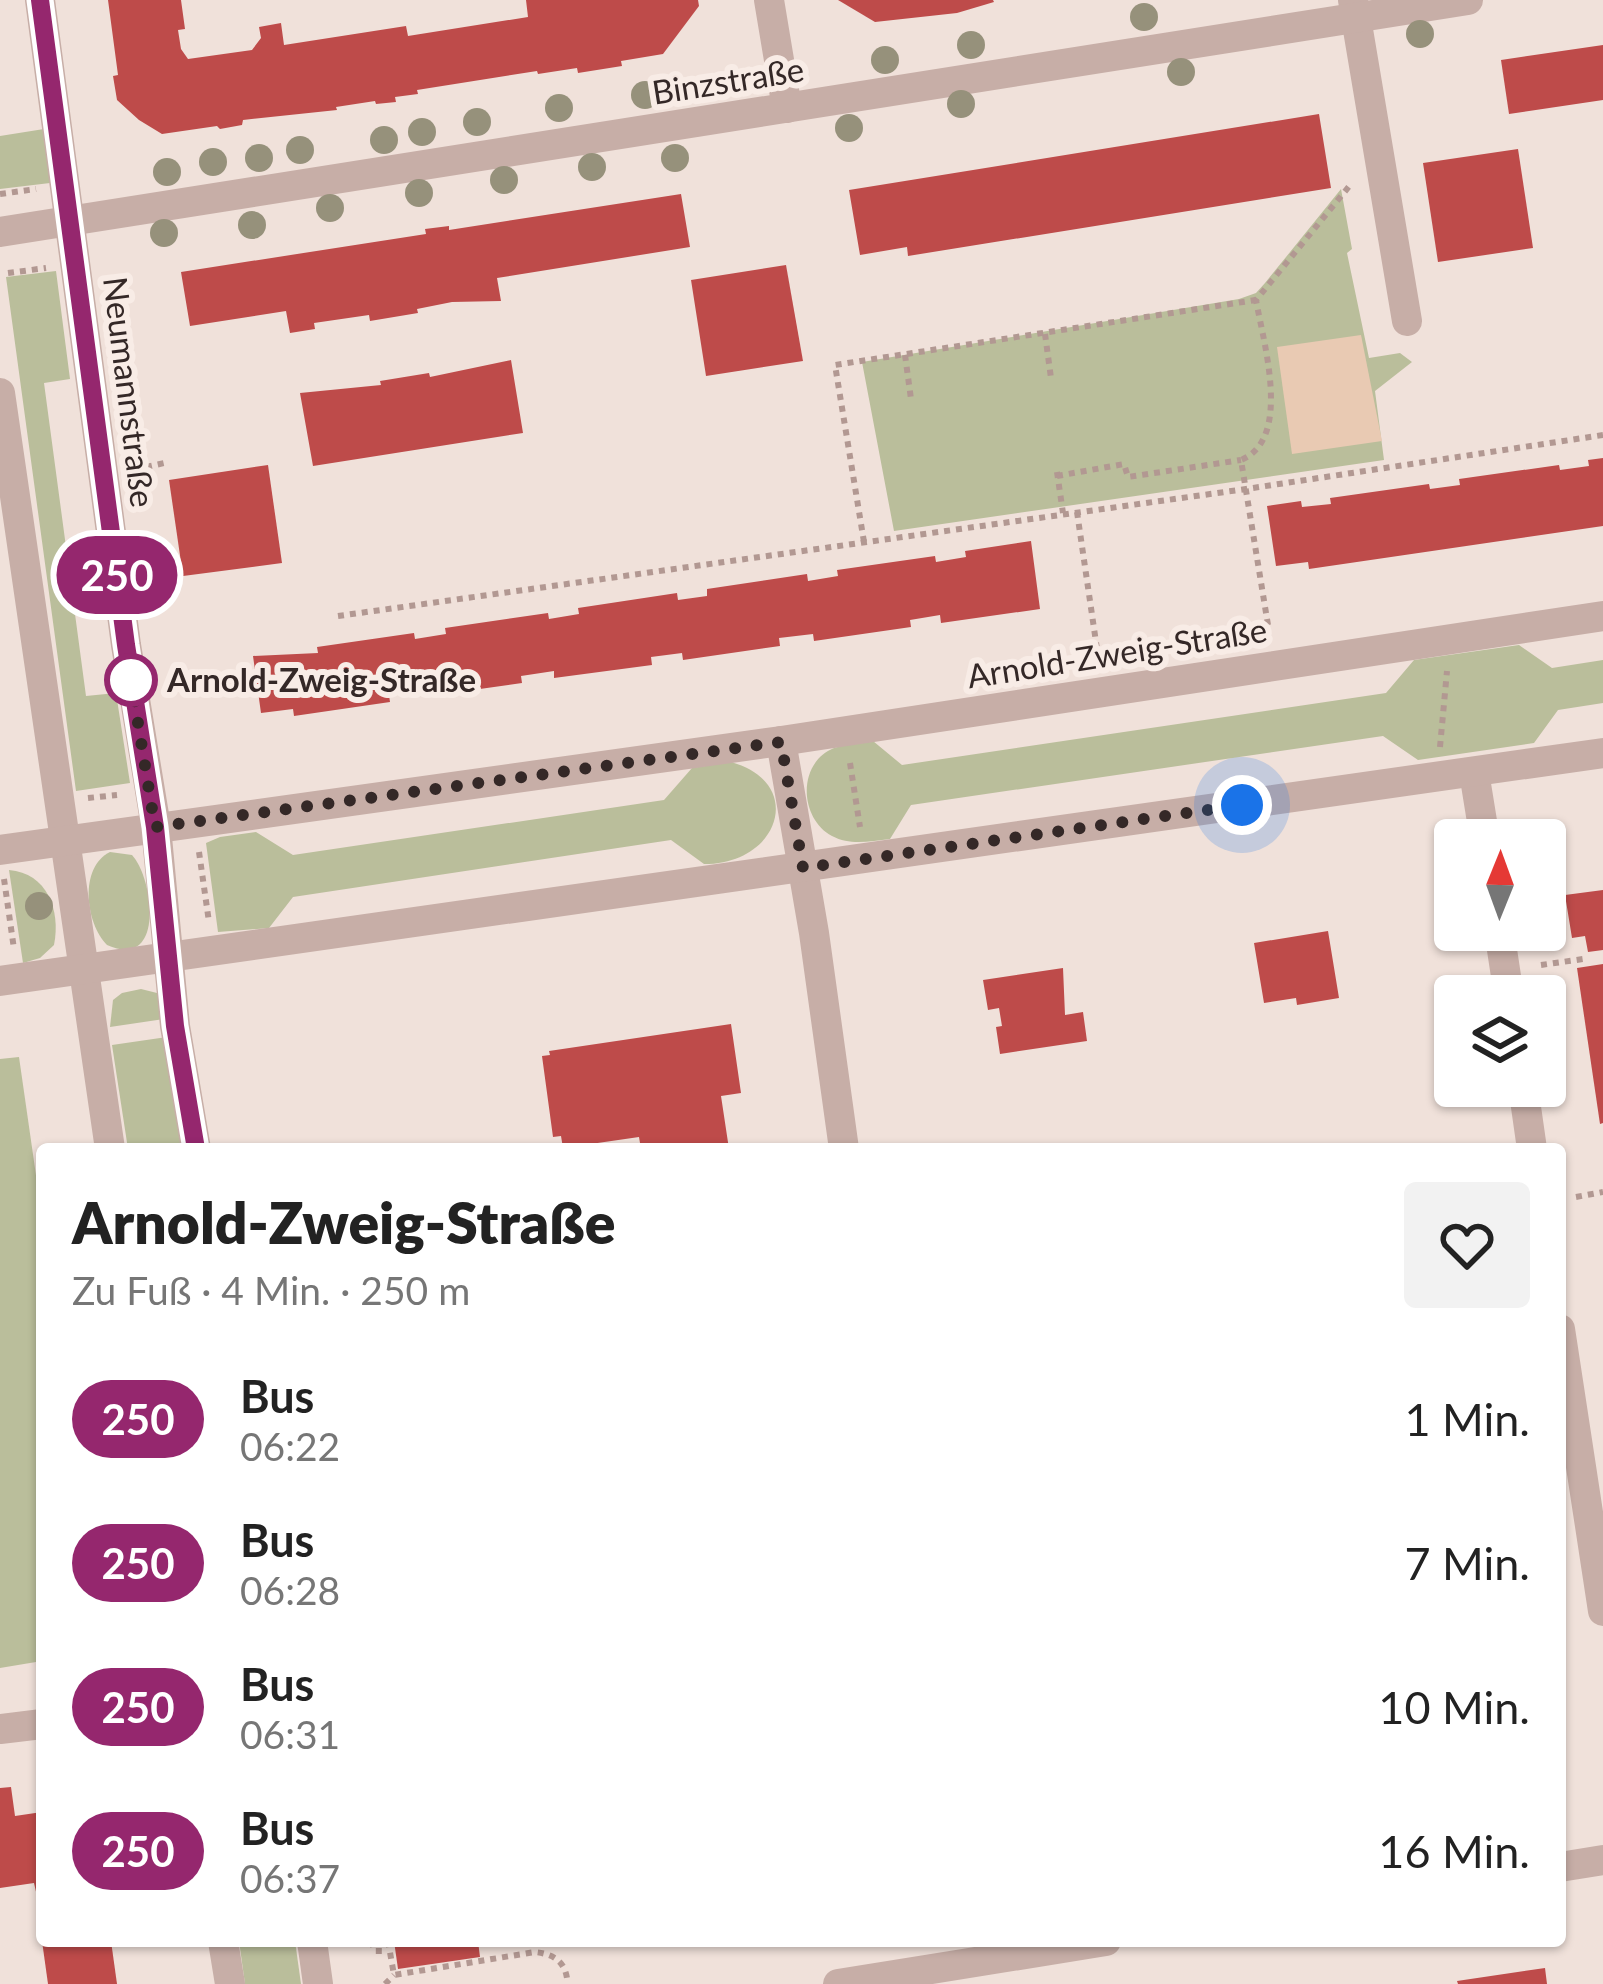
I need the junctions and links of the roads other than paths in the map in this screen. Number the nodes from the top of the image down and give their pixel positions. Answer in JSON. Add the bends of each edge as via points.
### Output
{"nodes":[{"id":1,"x":40,"y":0,"type":"edge"},
{"id":2,"x":769,"y":0,"type":"edge"},
{"id":3,"x":1468,"y":0,"type":"edge"},
{"id":4,"x":1354,"y":9,"type":"edge"},
{"id":5,"x":787,"y":108,"type":"junction"},
{"id":6,"x":71,"y":222,"type":"junction"},
{"id":7,"x":0,"y":232,"type":"edge"},
{"id":8,"x":1407,"y":321,"type":"dead end"},
{"id":9,"x":0,"y":393,"type":"edge"},
{"id":10,"x":1603,"y":616,"type":"edge"},
{"id":11,"x":781,"y":742,"type":"junction"},
{"id":12,"x":1603,"y":753,"type":"edge"},
{"id":13,"x":1474,"y":772,"type":"junction"},
{"id":14,"x":1482,"y":819,"type":"edge"},
{"id":15,"x":155,"y":827,"type":"junction"},
{"id":16,"x":64,"y":840,"type":"junction"},
{"id":17,"x":1,"y":860,"type":"edge"},
{"id":18,"x":803,"y":868,"type":"junction"},
{"id":19,"x":171,"y":958,"type":"junction"},
{"id":20,"x":86,"y":970,"type":"junction"},
{"id":21,"x":8,"y":973,"type":"edge"},
{"id":22,"x":1526,"y":1107,"type":"edge"},
{"id":23,"x":109,"y":1143,"type":"edge"},
{"id":24,"x":195,"y":1143,"type":"edge"},
{"id":25,"x":843,"y":1143,"type":"edge"},
{"id":26,"x":1531,"y":1143,"type":"edge"},
{"id":27,"x":1566,"y":1368,"type":"edge"},
{"id":28,"x":1603,"y":1611,"type":"edge"},
{"id":29,"x":36,"y":1725,"type":"edge"},
{"id":30,"x":0,"y":1730,"type":"edge"},
{"id":31,"x":1603,"y":1860,"type":"edge"},
{"id":32,"x":1566,"y":1866,"type":"edge"},
{"id":33,"x":224,"y":1947,"type":"edge"},
{"id":34,"x":313,"y":1947,"type":"edge"},
{"id":35,"x":1034,"y":1947,"type":"edge"},
{"id":36,"x":963,"y":1953,"type":"edge"},
{"id":37,"x":230,"y":1984,"type":"edge"},
{"id":38,"x":318,"y":1984,"type":"edge"},
{"id":39,"x":838,"y":1984,"type":"edge"}],
"edges":[{"from":1,"to":6,"type":"street","name":"Neumannstraße"},
{"from":2,"to":5,"type":"street"},
{"from":3,"to":4,"type":"street","name":"Binzstraße"},
{"from":4,"to":5,"type":"street","name":"Binzstraße"},
{"from":4,"to":8,"type":"street"},
{"from":5,"to":6,"type":"street","name":"Binzstraße"},
{"from":6,"to":7,"type":"street","name":"Binzstraße"},
{"from":6,"to":15,"type":"street","name":"Neumannstraße"},
{"from":9,"to":16,"type":"street"},
{"from":10,"to":11,"type":"street","name":"Arnold-Zweig-Straße"},
{"from":11,"to":15,"type":"street","name":"Arnold-Zweig-Straße"},
{"from":11,"to":18,"type":"street"},
{"from":12,"to":13,"type":"street"},
{"from":13,"to":14,"type":"street"},
{"from":13,"to":18,"type":"street"},
{"from":15,"to":16,"type":"street","name":"Arnold-Zweig-Straße"},
{"from":15,"to":19,"type":"street","name":"Neumannstraße"},
{"from":16,"to":17,"type":"street","name":"Arnold-Zweig-Straße"},
{"from":16,"to":20,"type":"street"},
{"from":18,"to":19,"type":"street"},
{"from":18,"to":25,"type":"street"},
{"from":19,"to":20,"type":"street"},
{"from":19,"to":24,"type":"street","name":"Neumannstraße"},
{"from":20,"to":21,"type":"street"},
{"from":20,"to":23,"type":"street"},
{"from":22,"to":26,"type":"street"},
{"from":27,"to":28,"type":"street"},
{"from":29,"to":30,"type":"street"},
{"from":31,"to":32,"type":"street"},
{"from":33,"to":37,"type":"street"},
{"from":34,"to":38,"type":"street"},
{"from":35,"to":36,"type":"street"},
{"from":36,"to":39,"type":"street"}]}
